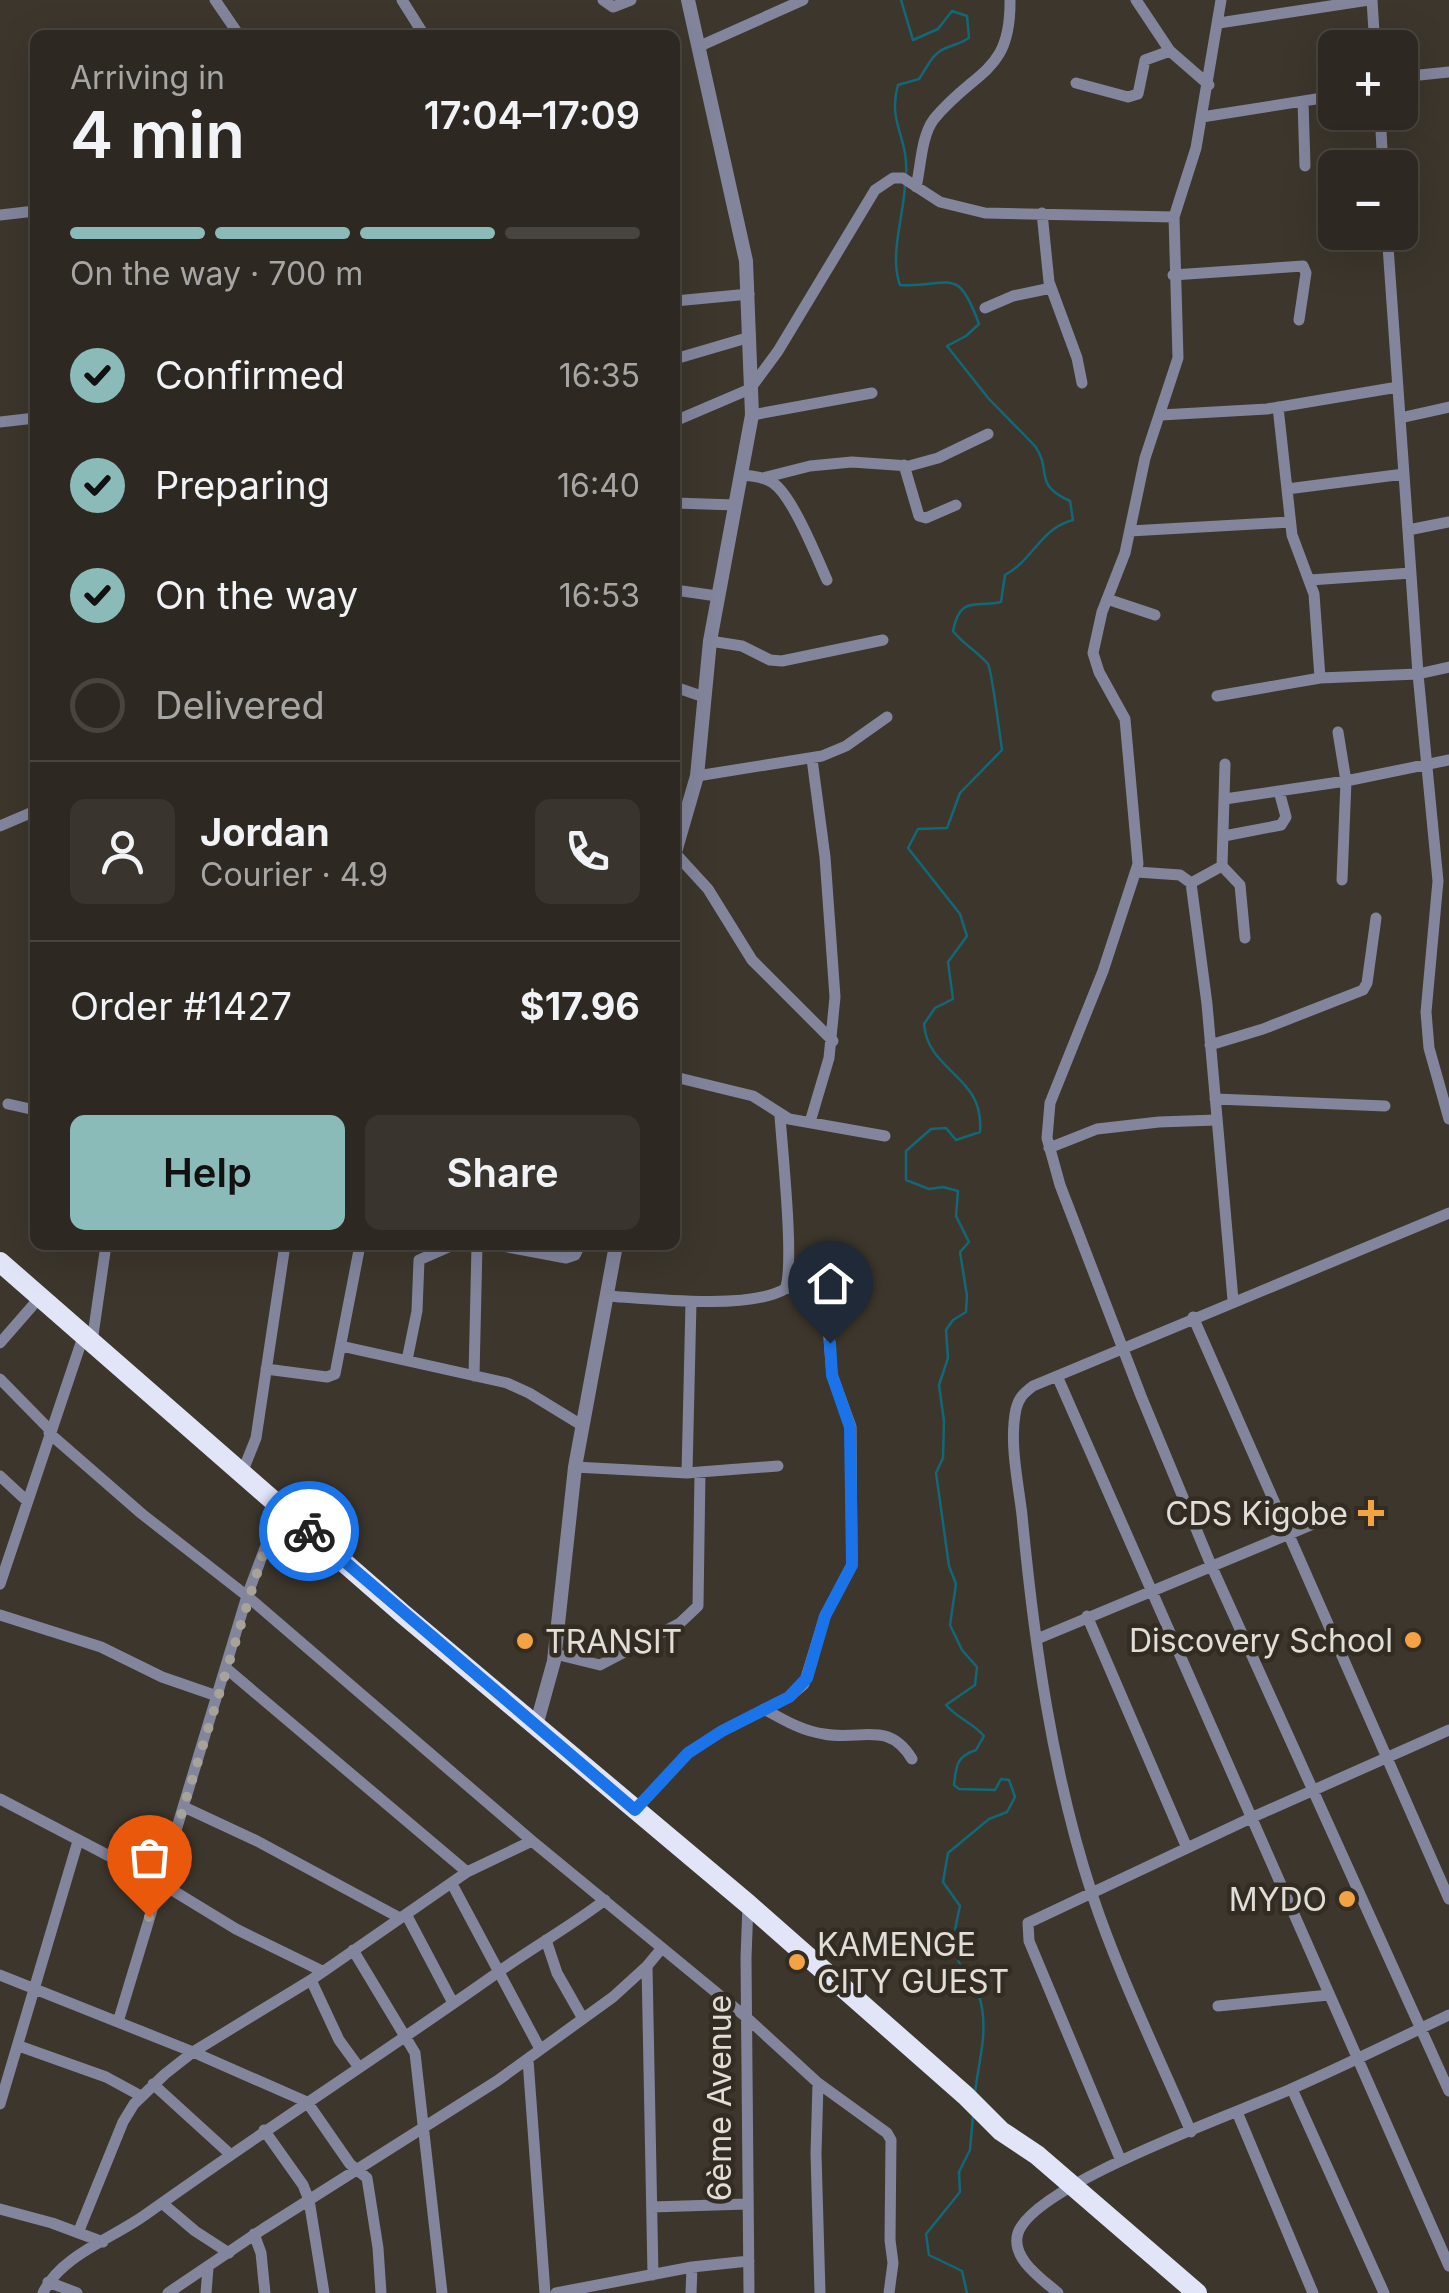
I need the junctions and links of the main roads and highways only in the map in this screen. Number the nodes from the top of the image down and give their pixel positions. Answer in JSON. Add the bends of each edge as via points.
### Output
{"nodes":[{"id":1,"x":0,"y":1262,"type":"edge"},
{"id":2,"x":1197,"y":2293,"type":"edge"}],
"edges":[{"from":1,"to":2,"type":"highway"}]}
